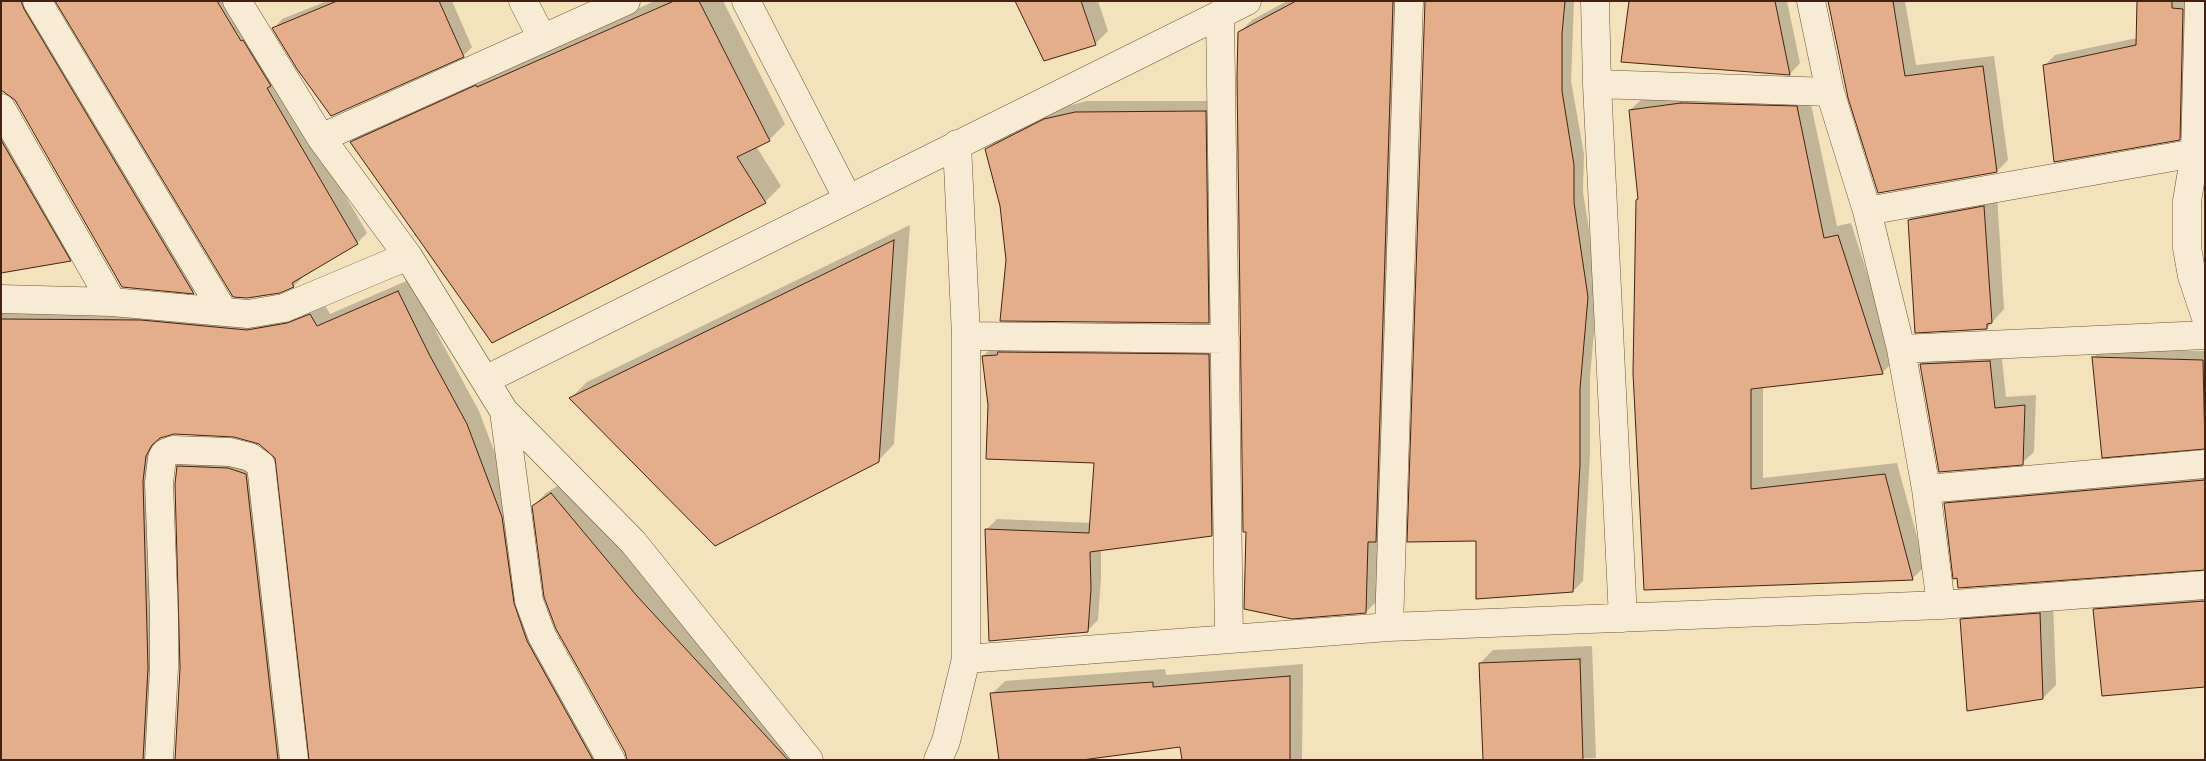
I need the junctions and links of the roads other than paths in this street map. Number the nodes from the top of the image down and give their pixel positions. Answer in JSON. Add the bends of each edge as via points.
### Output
{"nodes":[{"id":1,"x":38,"y":1,"type":"edge"},
{"id":2,"x":237,"y":1,"type":"edge"},
{"id":3,"x":523,"y":1,"type":"edge"},
{"id":4,"x":626,"y":1,"type":"edge"},
{"id":5,"x":746,"y":1,"type":"edge"},
{"id":6,"x":1247,"y":1,"type":"edge"},
{"id":7,"x":1409,"y":1,"type":"edge"},
{"id":8,"x":1595,"y":1,"type":"edge"},
{"id":9,"x":1811,"y":1,"type":"edge"},
{"id":10,"x":2199,"y":1,"type":"edge"},
{"id":11,"x":1220,"y":14,"type":"junction"},
{"id":12,"x":542,"y":38,"type":"junction"},
{"id":13,"x":1597,"y":84,"type":"junction"},
{"id":14,"x":1830,"y":92,"type":"junction"},
{"id":15,"x":1,"y":108,"type":"edge"},
{"id":16,"x":2198,"y":137,"type":"edge"},
{"id":17,"x":321,"y":138,"type":"junction"},
{"id":18,"x":957,"y":144,"type":"junction"},
{"id":19,"x":848,"y":199,"type":"junction"},
{"id":20,"x":1867,"y":211,"type":"junction"},
{"id":21,"x":408,"y":256,"type":"junction"},
{"id":22,"x":1,"y":299,"type":"edge"},
{"id":23,"x":112,"y":302,"type":"junction"},
{"id":24,"x":2204,"y":306,"type":"edge"},
{"id":25,"x":223,"y":311,"type":"junction"},
{"id":26,"x":2205,"y":335,"type":"edge"},
{"id":27,"x":966,"y":336,"type":"junction"},
{"id":28,"x":1225,"y":339,"type":"junction"},
{"id":29,"x":1901,"y":349,"type":"junction"},
{"id":30,"x":485,"y":380,"type":"junction"},
{"id":31,"x":504,"y":411,"type":"junction"},
{"id":32,"x":2205,"y":464,"type":"edge"},
{"id":33,"x":1926,"y":489,"type":"junction"},
{"id":34,"x":2205,"y":585,"type":"edge"},
{"id":35,"x":1941,"y":605,"type":"junction"},
{"id":36,"x":1624,"y":618,"type":"junction"},
{"id":37,"x":1389,"y":628,"type":"junction"},
{"id":38,"x":1229,"y":638,"type":"junction"},
{"id":39,"x":966,"y":659,"type":"junction"},
{"id":40,"x":159,"y":760,"type":"edge"},
{"id":41,"x":294,"y":760,"type":"edge"},
{"id":42,"x":612,"y":760,"type":"edge"},
{"id":43,"x":809,"y":760,"type":"edge"},
{"id":44,"x":938,"y":760,"type":"edge"}],
"edges":[{"from":1,"to":25,"type":"street"},
{"from":2,"to":17,"type":"street"},
{"from":3,"to":12,"type":"street"},
{"from":4,"to":12,"type":"street"},
{"from":5,"to":19,"type":"street"},
{"from":6,"to":11,"type":"street"},
{"from":7,"to":37,"type":"street"},
{"from":8,"to":13,"type":"street"},
{"from":9,"to":14,"type":"street"},
{"from":10,"to":16,"type":"street"},
{"from":11,"to":18,"type":"street"},
{"from":11,"to":28,"type":"street"},
{"from":12,"to":17,"type":"street"},
{"from":13,"to":14,"type":"street"},
{"from":13,"to":36,"type":"street"},
{"from":14,"to":20,"type":"street"},
{"from":15,"to":23,"type":"street"},
{"from":16,"to":20,"type":"street"},
{"from":16,"to":24,"type":"street","via":[[2187,201],[2186,248],[2192,276]]},
{"from":17,"to":21,"type":"street"},
{"from":18,"to":19,"type":"street"},
{"from":18,"to":27,"type":"street"},
{"from":19,"to":30,"type":"street"},
{"from":20,"to":29,"type":"street"},
{"from":21,"to":25,"type":"street","via":[[284,308],[248,314]]},
{"from":21,"to":30,"type":"street"},
{"from":22,"to":23,"type":"street"},
{"from":23,"to":25,"type":"street"},
{"from":26,"to":29,"type":"street"},
{"from":27,"to":28,"type":"street"},
{"from":27,"to":39,"type":"street"},
{"from":28,"to":38,"type":"street"},
{"from":29,"to":33,"type":"street"},
{"from":30,"to":31,"type":"street"},
{"from":31,"to":42,"type":"street","via":[[529,601],[542,636]]},
{"from":31,"to":43,"type":"street","via":[[633,542]]},
{"from":32,"to":33,"type":"street"},
{"from":33,"to":35,"type":"street"},
{"from":34,"to":35,"type":"street"},
{"from":35,"to":36,"type":"street"},
{"from":36,"to":37,"type":"street"},
{"from":37,"to":38,"type":"street"},
{"from":38,"to":39,"type":"street"},
{"from":39,"to":44,"type":"street","via":[[946,741]]},
{"from":40,"to":41,"type":"street","via":[[164,614],[159,483],[162,458],[173,450],[230,452],[250,457],[261,465]]}]}
